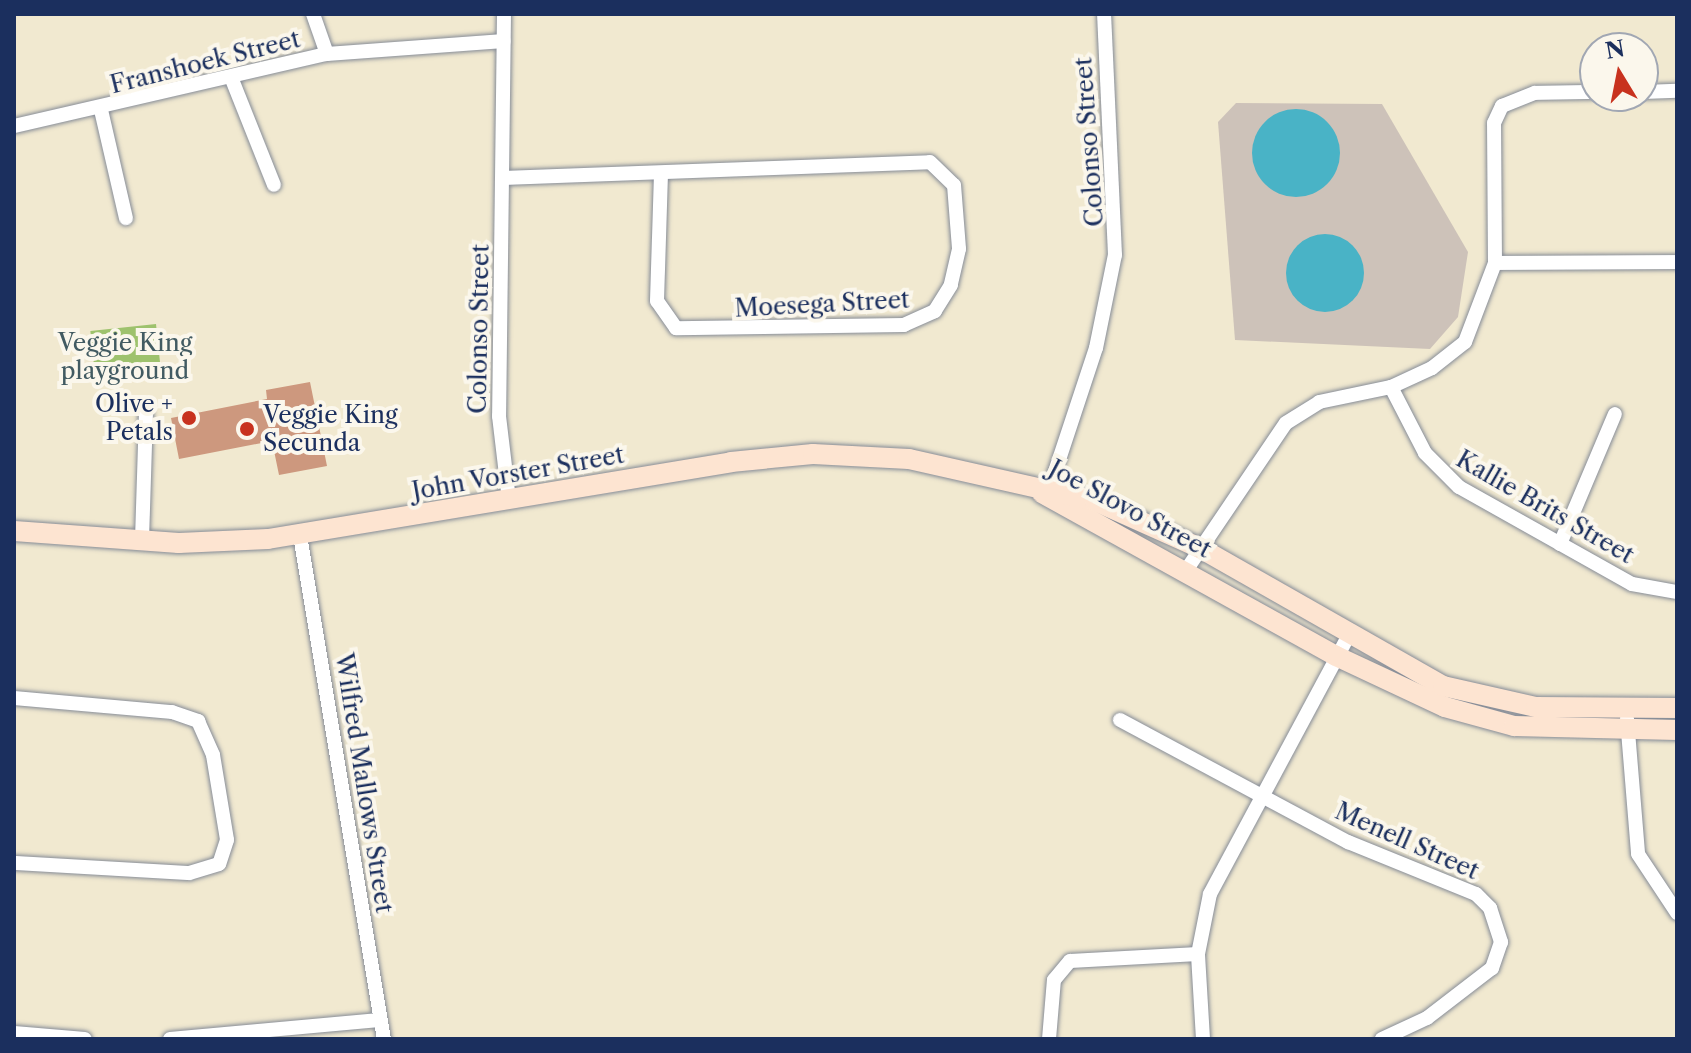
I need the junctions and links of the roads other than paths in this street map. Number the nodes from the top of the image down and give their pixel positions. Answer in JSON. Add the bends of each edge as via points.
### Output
{"nodes":[{"id":1,"x":313,"y":14,"type":"edge"},
{"id":2,"x":504,"y":14,"type":"edge"},
{"id":3,"x":1104,"y":14,"type":"edge"},
{"id":4,"x":504,"y":41,"type":"junction"},
{"id":5,"x":327,"y":54,"type":"junction"},
{"id":6,"x":231,"y":77,"type":"junction"},
{"id":7,"x":1579,"y":92,"type":"edge"},
{"id":8,"x":101,"y":110,"type":"junction"},
{"id":9,"x":14,"y":126,"type":"edge"},
{"id":10,"x":661,"y":173,"type":"junction"},
{"id":11,"x":503,"y":178,"type":"junction"},
{"id":12,"x":274,"y":185,"type":"dead end"},
{"id":13,"x":126,"y":218,"type":"dead end"},
{"id":14,"x":1677,"y":262,"type":"edge"},
{"id":15,"x":1495,"y":263,"type":"junction"},
{"id":16,"x":1391,"y":387,"type":"junction"},
{"id":17,"x":146,"y":414,"type":"dead end"},
{"id":18,"x":1615,"y":414,"type":"dead end"},
{"id":19,"x":1028,"y":484,"type":"joint"},
{"id":20,"x":1048,"y":492,"type":"junction"},
{"id":21,"x":509,"y":500,"type":"junction"},
{"id":22,"x":14,"y":531,"type":"edge"},
{"id":23,"x":300,"y":535,"type":"junction"},
{"id":24,"x":142,"y":540,"type":"junction"},
{"id":25,"x":1560,"y":544,"type":"junction"},
{"id":26,"x":1200,"y":548,"type":"junction"},
{"id":27,"x":1187,"y":569,"type":"junction"},
{"id":28,"x":1677,"y":592,"type":"edge"},
{"id":29,"x":1348,"y":637,"type":"junction"},
{"id":30,"x":1336,"y":656,"type":"junction"},
{"id":31,"x":14,"y":698,"type":"edge"},
{"id":32,"x":1677,"y":708,"type":"edge"},
{"id":33,"x":1628,"y":709,"type":"junction"},
{"id":34,"x":1120,"y":720,"type":"dead end"},
{"id":35,"x":1677,"y":730,"type":"edge"},
{"id":36,"x":1626,"y":732,"type":"junction"},
{"id":37,"x":1259,"y":792,"type":"junction"},
{"id":38,"x":14,"y":863,"type":"edge"},
{"id":39,"x":1677,"y":913,"type":"edge"},
{"id":40,"x":1198,"y":954,"type":"junction"},
{"id":41,"x":379,"y":1020,"type":"junction"},
{"id":42,"x":14,"y":1033,"type":"edge"},
{"id":43,"x":85,"y":1039,"type":"edge"},
{"id":44,"x":170,"y":1039,"type":"edge"},
{"id":45,"x":384,"y":1039,"type":"edge"},
{"id":46,"x":1049,"y":1039,"type":"edge"},
{"id":47,"x":1203,"y":1039,"type":"edge"},
{"id":48,"x":1382,"y":1039,"type":"edge"}],
"edges":[{"from":1,"to":5,"type":"street"},
{"from":2,"to":4,"type":"street","name":"Colonso Street"},
{"from":3,"to":20,"type":"street","name":"Colonso Street","via":[[1115,255],[1096,348]]},
{"from":4,"to":5,"type":"street","name":"Franshoek Street"},
{"from":4,"to":11,"type":"street","name":"Colonso Street"},
{"from":5,"to":6,"type":"street","name":"Franshoek Street"},
{"from":6,"to":8,"type":"street","name":"Franshoek Street"},
{"from":6,"to":12,"type":"street"},
{"from":7,"to":15,"type":"street","via":[[1535,93],[1502,106],[1494,123]]},
{"from":8,"to":9,"type":"street","name":"Franshoek Street"},
{"from":8,"to":13,"type":"street"},
{"from":10,"to":10,"type":"street","name":"Moesega Street","via":[[930,162],[954,185],[959,249],[951,285],[935,311],[904,325],[676,328],[657,301]]},
{"from":10,"to":11,"type":"street","name":"Moesega Street"},
{"from":11,"to":21,"type":"street","name":"Colonso Street","via":[[499,416]]},
{"from":14,"to":15,"type":"street"},
{"from":15,"to":16,"type":"street","via":[[1465,342]]},
{"from":16,"to":25,"type":"street","name":"Kallie Brits Street","via":[[1438,470]]},
{"from":16,"to":26,"type":"street","via":[[1319,402],[1286,423]]},
{"from":17,"to":24,"type":"street"},
{"from":18,"to":25,"type":"street"},
{"from":19,"to":20,"type":"street","name":"Joe Slovo Street"},
{"from":19,"to":21,"type":"street","name":"John Vorster Street","via":[[909,459],[813,454]]},
{"from":20,"to":26,"type":"street","name":"Joe Slovo Street"},
{"from":20,"to":27,"type":"street","name":"Joe Slovo Street"},
{"from":21,"to":23,"type":"street","name":"John Vorster Street"},
{"from":22,"to":24,"type":"street","name":"John Vorster Street"},
{"from":23,"to":24,"type":"street","name":"John Vorster Street"},
{"from":23,"to":41,"type":"street","name":"Wilfred Mallows Street"},
{"from":25,"to":28,"type":"street","name":"Kallie Brits Street","via":[[1632,584]]},
{"from":26,"to":27,"type":"street"},
{"from":26,"to":29,"type":"street","name":"Joe Slovo Street"},
{"from":27,"to":30,"type":"street","name":"Joe Slovo Street"},
{"from":29,"to":30,"type":"street"},
{"from":29,"to":33,"type":"street","name":"Joe Slovo Street","via":[[1443,686],[1497,701]]},
{"from":30,"to":36,"type":"street","name":"Joe Slovo Street","via":[[1472,716]]},
{"from":30,"to":37,"type":"street"},
{"from":31,"to":38,"type":"street","via":[[172,712],[198,721],[213,755],[227,840],[219,864],[189,873]]},
{"from":32,"to":33,"type":"street","name":"Joe Slovo Street"},
{"from":33,"to":36,"type":"street"},
{"from":34,"to":37,"type":"street","name":"Menell Street"},
{"from":35,"to":36,"type":"street","name":"Joe Slovo Street"},
{"from":36,"to":39,"type":"street","via":[[1638,854]]},
{"from":37,"to":40,"type":"street","via":[[1210,894]]},
{"from":37,"to":48,"type":"street","name":"Menell Street","via":[[1348,842],[1476,894],[1490,908],[1501,942],[1492,968],[1427,1018]]},
{"from":40,"to":46,"type":"street","via":[[1070,961],[1054,980]]},
{"from":40,"to":47,"type":"street"},
{"from":41,"to":44,"type":"street"},
{"from":41,"to":45,"type":"street","name":"Wilfred Mallows Street"},
{"from":42,"to":43,"type":"street"}]}
